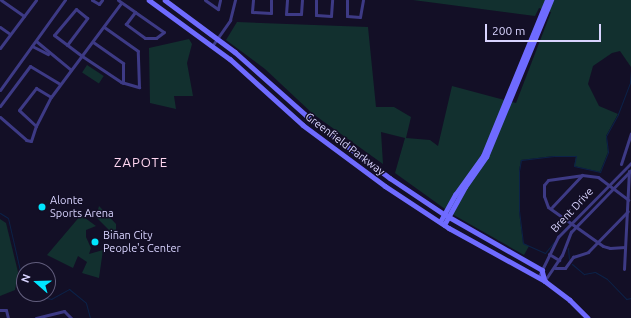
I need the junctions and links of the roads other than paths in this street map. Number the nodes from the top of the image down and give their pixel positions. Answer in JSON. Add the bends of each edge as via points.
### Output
{"nodes":[{"id":1,"x":1,"y":0,"type":"edge"},
{"id":2,"x":36,"y":0,"type":"edge"},
{"id":3,"x":65,"y":0,"type":"edge"},
{"id":4,"x":92,"y":0,"type":"edge"},
{"id":5,"x":102,"y":0,"type":"edge"},
{"id":6,"x":118,"y":0,"type":"edge"},
{"id":7,"x":149,"y":0,"type":"edge"},
{"id":8,"x":165,"y":0,"type":"edge"},
{"id":9,"x":205,"y":0,"type":"edge"},
{"id":10,"x":220,"y":0,"type":"edge"},
{"id":11,"x":235,"y":0,"type":"edge"},
{"id":12,"x":253,"y":0,"type":"edge"},
{"id":13,"x":271,"y":0,"type":"edge"},
{"id":14,"x":287,"y":0,"type":"edge"},
{"id":15,"x":302,"y":0,"type":"edge"},
{"id":16,"x":316,"y":0,"type":"edge"},
{"id":17,"x":332,"y":0,"type":"edge"},
{"id":18,"x":347,"y":0,"type":"edge"},
{"id":19,"x":363,"y":0,"type":"edge"},
{"id":20,"x":548,"y":1,"type":"edge"},
{"id":21,"x":121,"y":2,"type":"junction"},
{"id":22,"x":135,"y":12,"type":"junction"},
{"id":23,"x":24,"y":16,"type":"junction"},
{"id":24,"x":104,"y":26,"type":"junction"},
{"id":25,"x":0,"y":27,"type":"edge"},
{"id":26,"x":10,"y":34,"type":"junction"},
{"id":27,"x":217,"y":38,"type":"junction"},
{"id":28,"x":36,"y":41,"type":"junction"},
{"id":29,"x":93,"y":42,"type":"junction"},
{"id":30,"x":67,"y":45,"type":"junction"},
{"id":31,"x":32,"y":46,"type":"junction"},
{"id":32,"x":212,"y":46,"type":"junction"},
{"id":33,"x":0,"y":48,"type":"edge"},
{"id":34,"x":50,"y":55,"type":"junction"},
{"id":35,"x":82,"y":56,"type":"junction"},
{"id":36,"x":71,"y":70,"type":"junction"},
{"id":37,"x":264,"y":78,"type":"junction"},
{"id":38,"x":123,"y":83,"type":"junction"},
{"id":39,"x":60,"y":84,"type":"junction"},
{"id":40,"x":258,"y":84,"type":"junction"},
{"id":41,"x":0,"y":90,"type":"edge"},
{"id":42,"x":51,"y":97,"type":"junction"},
{"id":43,"x":0,"y":106,"type":"edge"},
{"id":44,"x":0,"y":117,"type":"edge"},
{"id":45,"x":36,"y":126,"type":"junction"},
{"id":46,"x":631,"y":134,"type":"edge"},
{"id":47,"x":631,"y":163,"type":"edge"},
{"id":48,"x":621,"y":164,"type":"dead end"},
{"id":49,"x":630,"y":170,"type":"edge"},
{"id":50,"x":582,"y":175,"type":"junction"},
{"id":51,"x":609,"y":183,"type":"junction"},
{"id":52,"x":613,"y":186,"type":"junction"},
{"id":53,"x":628,"y":200,"type":"junction"},
{"id":54,"x":552,"y":207,"type":"junction"},
{"id":55,"x":628,"y":211,"type":"junction"},
{"id":56,"x":446,"y":216,"type":"junction"},
{"id":57,"x":573,"y":223,"type":"junction"},
{"id":58,"x":442,"y":224,"type":"junction"},
{"id":59,"x":577,"y":226,"type":"junction"},
{"id":60,"x":596,"y":242,"type":"junction"},
{"id":61,"x":625,"y":247,"type":"junction"},
{"id":62,"x":509,"y":251,"type":"junction"},
{"id":63,"x":549,"y":254,"type":"junction"},
{"id":64,"x":559,"y":260,"type":"junction"},
{"id":65,"x":511,"y":264,"type":"junction"},
{"id":66,"x":555,"y":268,"type":"junction"},
{"id":67,"x":624,"y":269,"type":"dead end"},
{"id":68,"x":542,"y":270,"type":"junction"},
{"id":69,"x":538,"y":278,"type":"junction"},
{"id":70,"x":545,"y":280,"type":"junction"},
{"id":71,"x":2,"y":310,"type":"edge"},
{"id":72,"x":42,"y":314,"type":"junction"},
{"id":73,"x":8,"y":318,"type":"edge"},
{"id":74,"x":36,"y":318,"type":"edge"},
{"id":75,"x":45,"y":318,"type":"edge"},
{"id":76,"x":71,"y":318,"type":"edge"},
{"id":77,"x":588,"y":318,"type":"edge"}],
"edges":[{"from":1,"to":23,"type":"street"},
{"from":2,"to":23,"type":"street"},
{"from":3,"to":28,"type":"street"},
{"from":4,"to":5,"type":"street","via":[[99,4]]},
{"from":6,"to":21,"type":"street"},
{"from":7,"to":32,"type":"main road","name":"Greenfield Parkway"},
{"from":8,"to":27,"type":"main road","name":"Greenfield Parkway"},
{"from":9,"to":10,"type":"street","via":[[217,9]]},
{"from":11,"to":27,"type":"street","via":[[230,20]]},
{"from":12,"to":13,"type":"street","via":[[252,12],[271,13]]},
{"from":14,"to":15,"type":"street","via":[[286,14],[301,14]]},
{"from":16,"to":17,"type":"street","via":[[316,15],[331,16]]},
{"from":18,"to":19,"type":"street","via":[[347,16],[360,17]]},
{"from":20,"to":56,"type":"main road","via":[[483,156]]},
{"from":21,"to":22,"type":"street"},
{"from":21,"to":24,"type":"street"},
{"from":22,"to":22,"type":"street","via":[[153,24],[164,32],[156,38],[145,38],[126,24]]},
{"from":23,"to":26,"type":"street"},
{"from":24,"to":29,"type":"street"},
{"from":24,"to":38,"type":"street","via":[[138,50],[139,87]]},
{"from":25,"to":26,"type":"street"},
{"from":26,"to":33,"type":"street"},
{"from":27,"to":32,"type":"street"},
{"from":27,"to":37,"type":"main road","name":"Greenfield Parkway"},
{"from":28,"to":31,"type":"street"},
{"from":28,"to":34,"type":"street"},
{"from":29,"to":35,"type":"street"},
{"from":29,"to":38,"type":"street","via":[[123,63]]},
{"from":30,"to":30,"type":"street","via":[[86,18],[76,9],[54,35]]},
{"from":30,"to":35,"type":"street"},
{"from":31,"to":34,"type":"street"},
{"from":31,"to":41,"type":"street"},
{"from":32,"to":40,"type":"main road","name":"Greenfield Parkway"},
{"from":34,"to":36,"type":"street"},
{"from":35,"to":36,"type":"street"},
{"from":35,"to":38,"type":"street"},
{"from":36,"to":39,"type":"street"},
{"from":37,"to":40,"type":"main road"},
{"from":37,"to":56,"type":"main road","name":"Greenfield Parkway","via":[[317,124]]},
{"from":39,"to":42,"type":"street"},
{"from":39,"to":43,"type":"street","via":[[30,66]]},
{"from":40,"to":58,"type":"main road","name":"Greenfield Parkway","via":[[303,125]]},
{"from":42,"to":45,"type":"street"},
{"from":42,"to":45,"type":"street","via":[[36,88],[19,110]]},
{"from":44,"to":45,"type":"street","via":[[29,141],[33,139]]},
{"from":46,"to":48,"type":"street"},
{"from":47,"to":51,"type":"street","name":"Brent Drive"},
{"from":49,"to":52,"type":"street","name":"Brent Drive"},
{"from":49,"to":53,"type":"street"},
{"from":50,"to":51,"type":"street","via":[[601,178]]},
{"from":50,"to":54,"type":"street"},
{"from":50,"to":54,"type":"street","via":[[548,180],[544,185],[546,203]]},
{"from":51,"to":52,"type":"street"},
{"from":51,"to":57,"type":"street","name":"Brent Drive"},
{"from":52,"to":53,"type":"street"},
{"from":52,"to":59,"type":"street","name":"Brent Drive"},
{"from":53,"to":55,"type":"street"},
{"from":54,"to":57,"type":"street"},
{"from":55,"to":60,"type":"street"},
{"from":55,"to":61,"type":"street"},
{"from":56,"to":58,"type":"main road"},
{"from":56,"to":62,"type":"main road","name":"Greenfield Parkway"},
{"from":57,"to":59,"type":"street"},
{"from":57,"to":63,"type":"street","name":"Brent Drive","via":[[558,237]]},
{"from":58,"to":65,"type":"main road","name":"Greenfield Parkway"},
{"from":59,"to":60,"type":"street"},
{"from":59,"to":64,"type":"street","name":"Brent Drive"},
{"from":60,"to":61,"type":"street","via":[[610,248]]},
{"from":60,"to":66,"type":"street","via":[[588,252],[573,257],[566,267]]},
{"from":61,"to":67,"type":"street"},
{"from":62,"to":65,"type":"main road"},
{"from":62,"to":68,"type":"main road","name":"Greenfield Parkway"},
{"from":63,"to":64,"type":"street"},
{"from":63,"to":68,"type":"street","name":"Brent Drive"},
{"from":64,"to":66,"type":"street","name":"Brent Drive"},
{"from":65,"to":69,"type":"main road","name":"Greenfield Parkway"},
{"from":66,"to":70,"type":"street","name":"Brent Drive"},
{"from":68,"to":69,"type":"street","name":"Brent Drive"},
{"from":68,"to":70,"type":"main road"},
{"from":69,"to":70,"type":"main road","name":"Greenfield Parkway"},
{"from":70,"to":77,"type":"main road","name":"Greenfield Parkway","via":[[565,295]]},
{"from":71,"to":73,"type":"street"},
{"from":72,"to":74,"type":"street"},
{"from":72,"to":75,"type":"street"},
{"from":72,"to":76,"type":"street","via":[[64,311]]}]}
